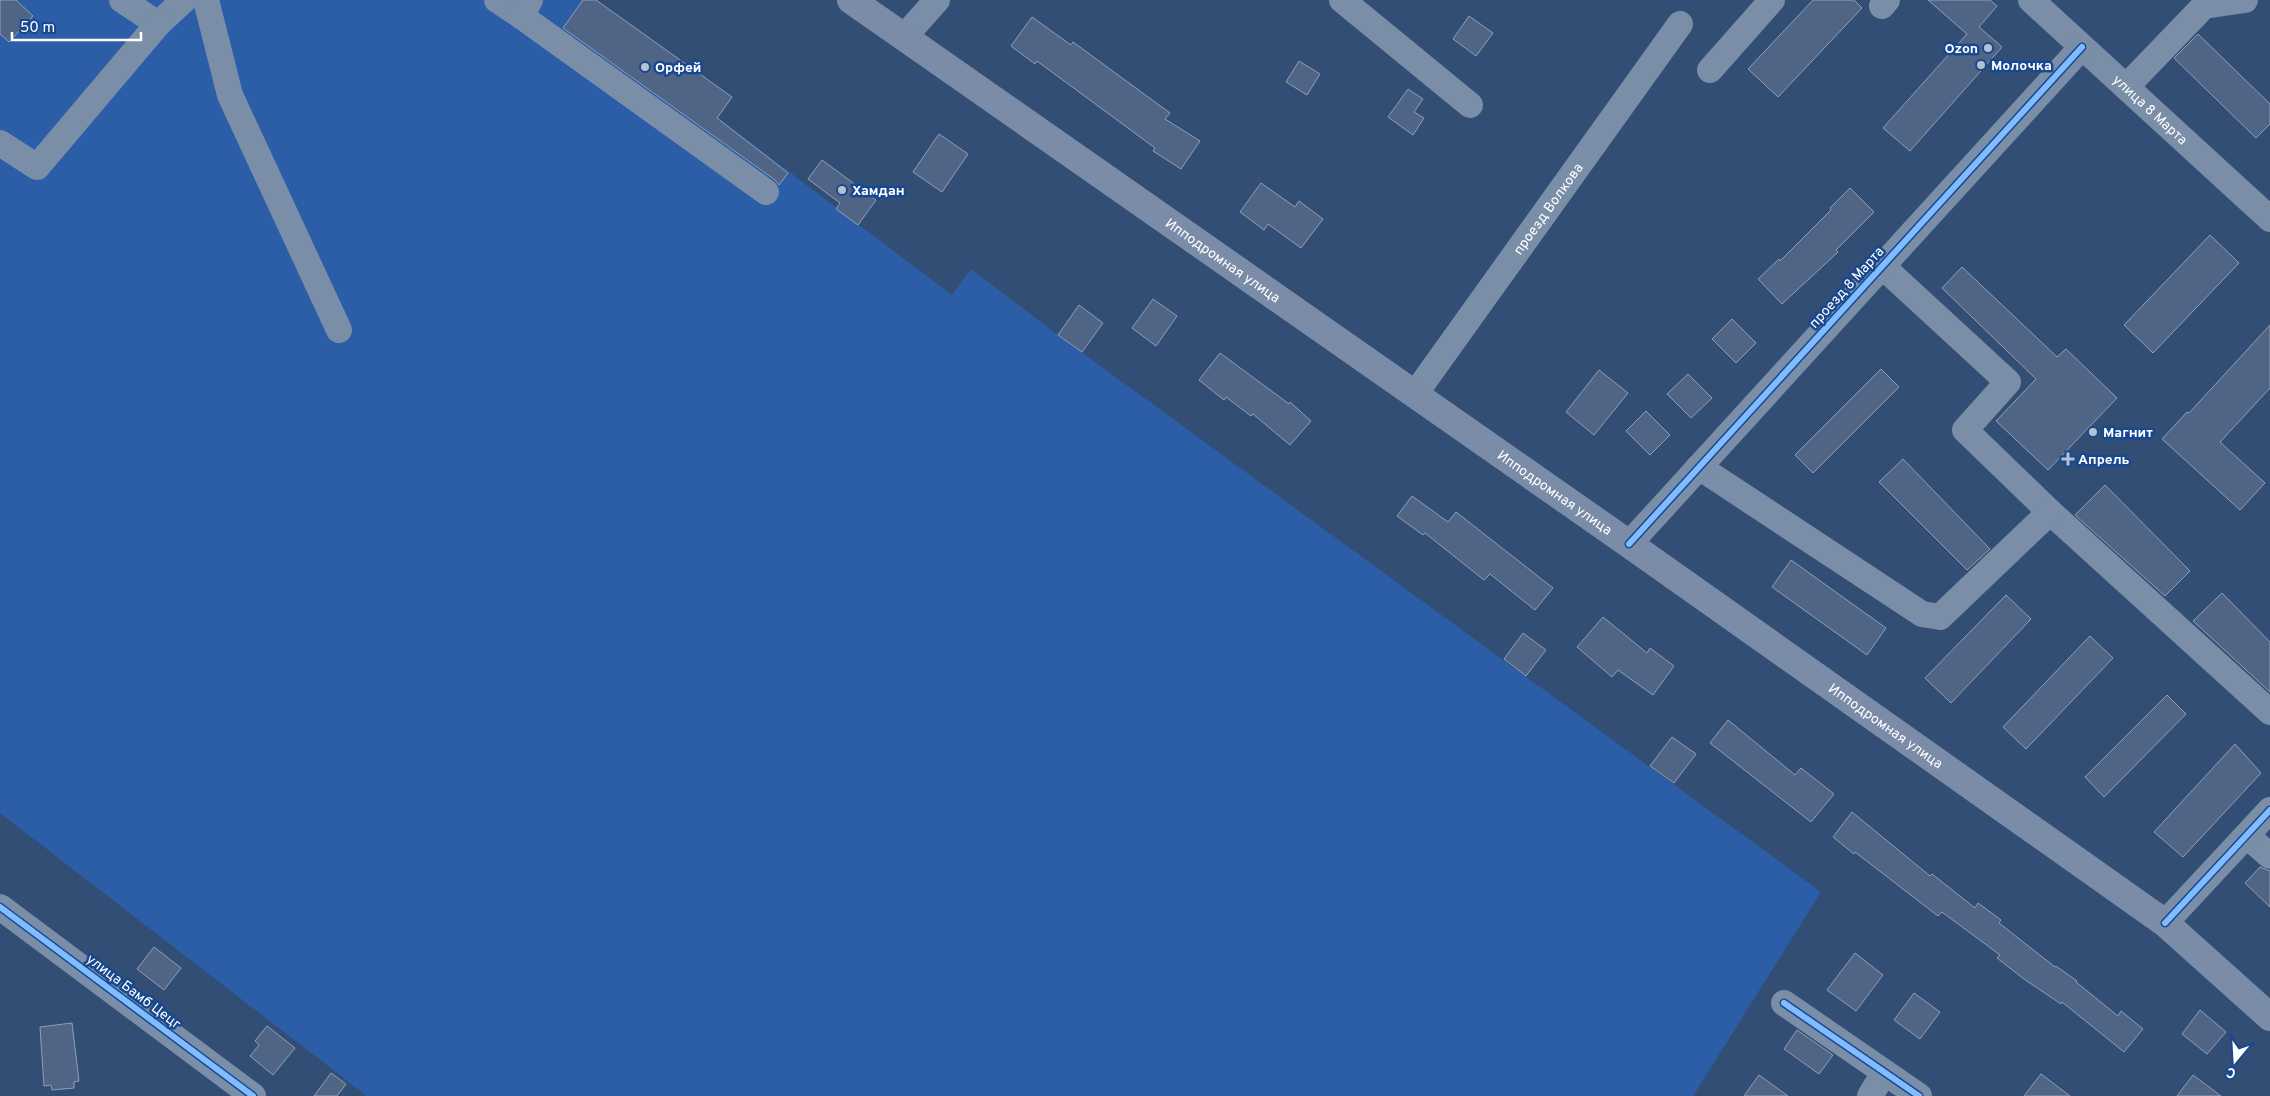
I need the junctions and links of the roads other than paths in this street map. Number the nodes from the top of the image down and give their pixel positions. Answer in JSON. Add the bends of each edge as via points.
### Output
{"nodes":[{"id":1,"x":122,"y":0,"type":"edge"},
{"id":2,"x":184,"y":0,"type":"edge"},
{"id":3,"x":206,"y":0,"type":"edge"},
{"id":4,"x":497,"y":0,"type":"edge"},
{"id":5,"x":851,"y":0,"type":"edge"},
{"id":6,"x":937,"y":0,"type":"edge"},
{"id":7,"x":1342,"y":0,"type":"edge"},
{"id":8,"x":1772,"y":0,"type":"edge"},
{"id":9,"x":2031,"y":0,"type":"edge"},
{"id":10,"x":2245,"y":0,"type":"edge"},
{"id":11,"x":525,"y":8,"type":"edge"},
{"id":12,"x":158,"y":24,"type":"junction"},
{"id":13,"x":1680,"y":24,"type":"dead end"},
{"id":14,"x":904,"y":37,"type":"junction"},
{"id":15,"x":2082,"y":47,"type":"junction"},
{"id":16,"x":1710,"y":70,"type":"dead end"},
{"id":17,"x":2126,"y":87,"type":"junction"},
{"id":18,"x":1470,"y":105,"type":"dead end"},
{"id":19,"x":0,"y":143,"type":"edge"},
{"id":20,"x":766,"y":192,"type":"dead end"},
{"id":21,"x":2270,"y":219,"type":"edge"},
{"id":22,"x":1882,"y":266,"type":"junction"},
{"id":23,"x":339,"y":330,"type":"dead end"},
{"id":24,"x":1415,"y":394,"type":"junction"},
{"id":25,"x":1699,"y":467,"type":"junction"},
{"id":26,"x":2050,"y":512,"type":"junction"},
{"id":27,"x":1629,"y":544,"type":"junction"},
{"id":28,"x":2270,"y":712,"type":"edge"},
{"id":29,"x":2270,"y":810,"type":"edge"},
{"id":30,"x":2247,"y":836,"type":"junction"},
{"id":31,"x":2270,"y":856,"type":"edge"},
{"id":32,"x":0,"y":907,"type":"edge"},
{"id":33,"x":2165,"y":923,"type":"junction"},
{"id":34,"x":1784,"y":1003,"type":"dead end"},
{"id":35,"x":2270,"y":1017,"type":"edge"},
{"id":36,"x":1884,"y":1073,"type":"junction"},
{"id":37,"x":253,"y":1096,"type":"edge"},
{"id":38,"x":1870,"y":1096,"type":"edge"},
{"id":39,"x":1919,"y":1096,"type":"edge"}],
"edges":[{"from":1,"to":12,"type":"street"},
{"from":2,"to":12,"type":"street"},
{"from":3,"to":23,"type":"street","via":[[230,95]]},
{"from":4,"to":11,"type":"street"},
{"from":5,"to":14,"type":"main road","name":"Ипподромная улица"},
{"from":6,"to":14,"type":"street"},
{"from":7,"to":18,"type":"street"},
{"from":8,"to":16,"type":"street"},
{"from":9,"to":15,"type":"street","name":"улица 8 Марта"},
{"from":10,"to":17,"type":"street","via":[[2204,6]]},
{"from":11,"to":20,"type":"street"},
{"from":12,"to":19,"type":"street","via":[[37,167]]},
{"from":13,"to":24,"type":"street","name":"проезд Волкова"},
{"from":14,"to":24,"type":"main road","name":"Ипподромная улица"},
{"from":15,"to":17,"type":"street","name":"улица 8 Марта"},
{"from":15,"to":22,"type":"street","name":"проезд 8 Марта"},
{"from":17,"to":21,"type":"street","name":"улица 8 Марта"},
{"from":22,"to":25,"type":"street","name":"проезд 8 Марта"},
{"from":22,"to":26,"type":"street","via":[[2008,382],[1965,430]]},
{"from":24,"to":27,"type":"main road","name":"Ипподромная улица"},
{"from":25,"to":26,"type":"street","via":[[1922,614],[1940,616]]},
{"from":25,"to":27,"type":"street","name":"проезд 8 Марта"},
{"from":26,"to":28,"type":"street"},
{"from":27,"to":33,"type":"main road","name":"Ипподромная улица"},
{"from":29,"to":30,"type":"street"},
{"from":30,"to":31,"type":"street"},
{"from":30,"to":33,"type":"street"},
{"from":32,"to":37,"type":"street","name":"улица Бамб Цецг"},
{"from":33,"to":35,"type":"main road","name":"Ипподромная улица"},
{"from":34,"to":36,"type":"street"},
{"from":36,"to":38,"type":"street"},
{"from":36,"to":39,"type":"street"}]}
